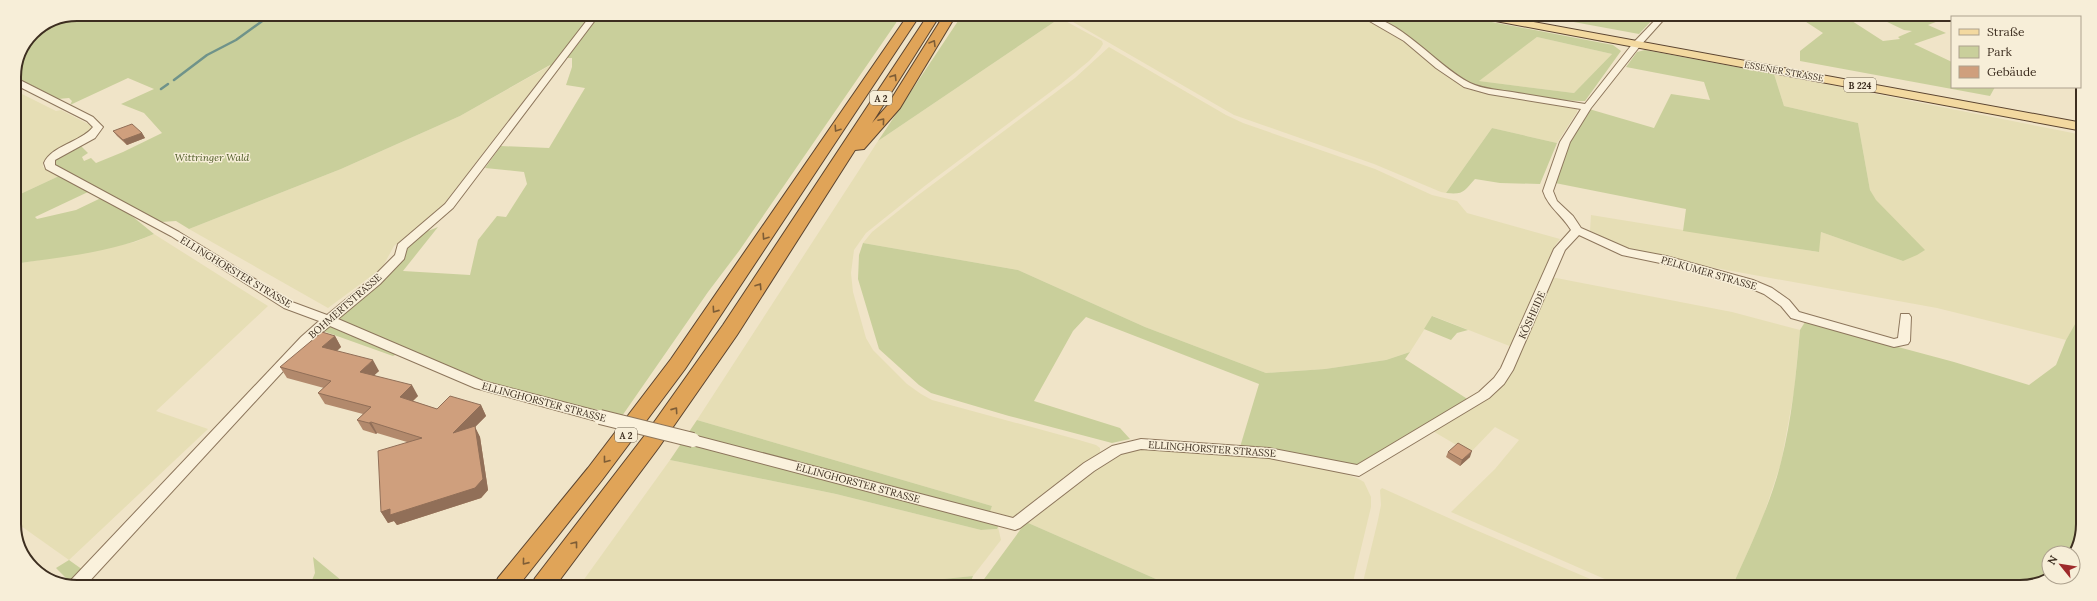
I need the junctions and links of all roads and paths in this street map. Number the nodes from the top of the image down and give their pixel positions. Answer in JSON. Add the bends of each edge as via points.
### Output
{"nodes":[{"id":1,"x":590,"y":21,"type":"edge"},
{"id":2,"x":908,"y":21,"type":"edge"},
{"id":3,"x":943,"y":21,"type":"edge"},
{"id":4,"x":1374,"y":21,"type":"edge"},
{"id":5,"x":1515,"y":21,"type":"edge"},
{"id":6,"x":1538,"y":21,"type":"edge"},
{"id":7,"x":1658,"y":21,"type":"edge"},
{"id":8,"x":1639,"y":42,"type":"junction"},
{"id":9,"x":21,"y":84,"type":"edge"},
{"id":10,"x":1587,"y":107,"type":"junction"},
{"id":11,"x":2076,"y":121,"type":"edge"},
{"id":12,"x":2076,"y":125,"type":"edge"},
{"id":13,"x":1577,"y":230,"type":"junction"},
{"id":14,"x":1905,"y":317,"type":"dead end"},
{"id":15,"x":327,"y":320,"type":"junction"},
{"id":16,"x":1358,"y":471,"type":"joint"},
{"id":17,"x":81,"y":580,"type":"edge"},
{"id":18,"x":510,"y":580,"type":"edge"},
{"id":19,"x":547,"y":580,"type":"edge"}],
"edges":[{"from":1,"to":15,"type":"street","name":"BOHMERTSTRASSE","via":[[449,206],[410,239],[402,248],[400,256],[376,280]]},
{"from":2,"to":18,"type":"highway","number":"A 2","one_way":true,"via":[[678,364],[596,474]]},
{"from":19,"to":3,"type":"highway","number":"A 2","one_way":true,"via":[[685,396],[827,180],[893,108]]},
{"from":4,"to":10,"type":"street","via":[[1407,38],[1467,85]]},
{"from":5,"to":8,"type":"main road","name":"ESSENER STRASSE","number":"B 224"},
{"from":6,"to":8,"type":"main road","name":"ESSENER STRASSE","number":"B 224"},
{"from":7,"to":8,"type":"street"},
{"from":8,"to":10,"type":"street"},
{"from":8,"to":11,"type":"main road","name":"ESSENER STRASSE","number":"B 224"},
{"from":8,"to":12,"type":"main road","name":"ESSENER STRASSE","number":"B 224"},
{"from":9,"to":15,"type":"street","name":"ELLINGHORSTER STRASSE","via":[[90,119],[98,127],[91,136],[51,158],[50,167],[175,234],[288,305]]},
{"from":10,"to":13,"type":"street","via":[[1565,142],[1548,191],[1552,202],[1569,218]]},
{"from":13,"to":14,"type":"street","name":"PELKUMER STRASSE","via":[[1626,252],[1666,260],[1749,283],[1768,291],[1796,315],[1894,343],[1904,341]]},
{"from":13,"to":16,"type":"street","name":"KÖSHEIDE","via":[[1560,249],[1507,370],[1499,382],[1484,395]]},
{"from":15,"to":16,"type":"street","name":"ELLINGHORSTER STRASSE","bridge":true,"via":[[480,385],[1015,524],[1089,467],[1117,450],[1140,444],[1269,453]]},
{"from":15,"to":17,"type":"street","name":"BOHMERTSTRASSE"}]}
